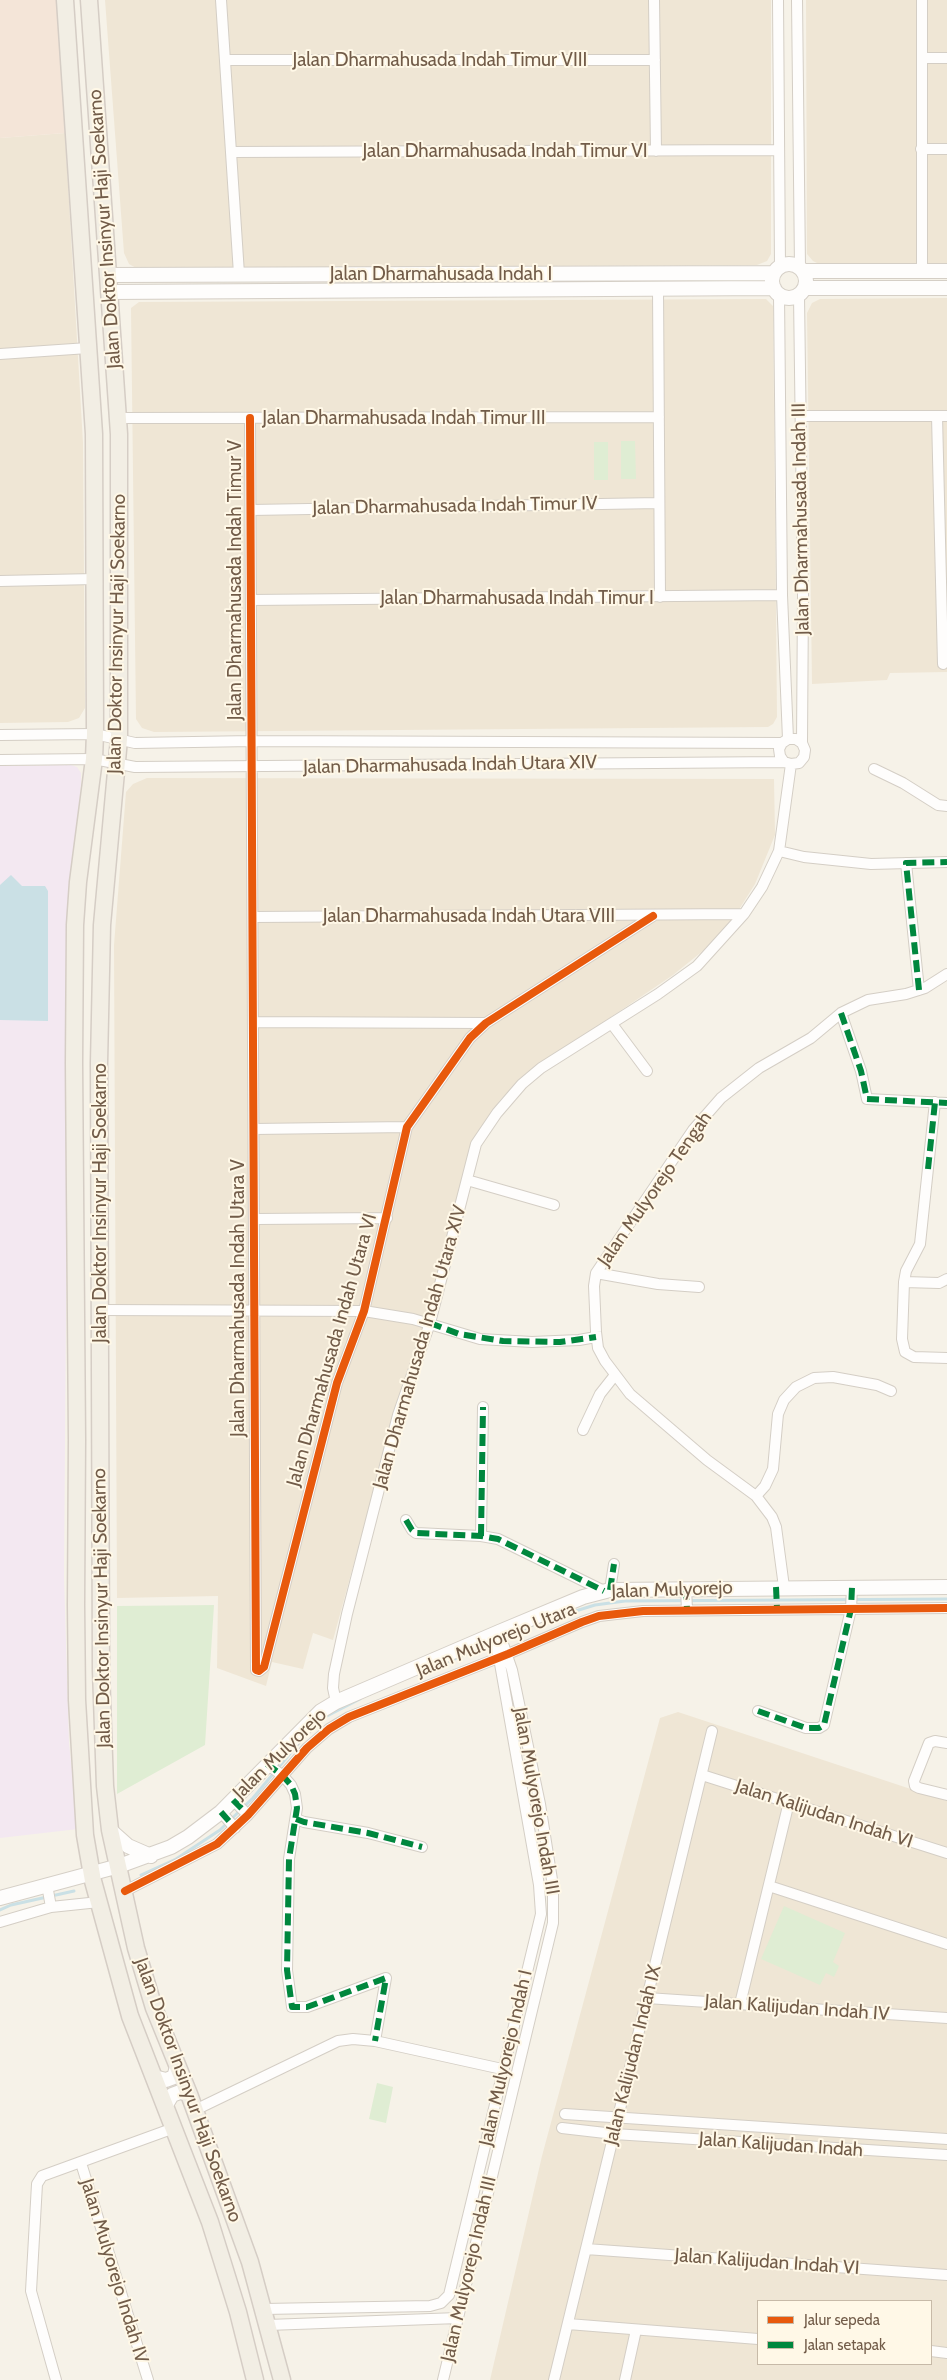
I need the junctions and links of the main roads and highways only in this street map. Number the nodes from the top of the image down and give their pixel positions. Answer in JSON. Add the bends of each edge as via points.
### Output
{"nodes":[{"id":1,"x":65,"y":0,"type":"edge"},
{"id":2,"x":89,"y":0,"type":"edge"},
{"id":3,"x":98,"y":125,"type":"junction"},
{"id":4,"x":73,"y":134,"type":"junction"},
{"id":5,"x":802,"y":269,"type":"junction"},
{"id":6,"x":777,"y":270,"type":"junction"},
{"id":7,"x":947,"y":271,"type":"edge"},
{"id":8,"x":428,"y":274,"type":"junction"},
{"id":9,"x":108,"y":275,"type":"junction"},
{"id":10,"x":947,"y":288,"type":"edge"},
{"id":11,"x":428,"y":290,"type":"junction"},
{"id":12,"x":109,"y":292,"type":"junction"},
{"id":13,"x":776,"y":292,"type":"junction"},
{"id":14,"x":802,"y":292,"type":"junction"},
{"id":15,"x":119,"y":426,"type":"junction"},
{"id":16,"x":94,"y":434,"type":"junction"},
{"id":17,"x":947,"y":1587,"type":"edge"},
{"id":18,"x":110,"y":1830,"type":"junction"},
{"id":19,"x":151,"y":1856,"type":"junction"},
{"id":20,"x":122,"y":1878,"type":"junction"},
{"id":21,"x":95,"y":1888,"type":"junction"},
{"id":22,"x":0,"y":1898,"type":"edge"},
{"id":23,"x":177,"y":2067,"type":"junction"},
{"id":24,"x":154,"y":2077,"type":"junction"},
{"id":25,"x":189,"y":2094,"type":"junction"},
{"id":26,"x":166,"y":2104,"type":"junction"},
{"id":27,"x":255,"y":2380,"type":"edge"},
{"id":28,"x":282,"y":2380,"type":"edge"}],
"edges":[{"from":1,"to":4,"type":"main road","name":"Jalan Doktor Insinyur Haji Soekarno"},
{"from":2,"to":3,"type":"main road","name":"Jalan Doktor Insinyur Haji Soekarno"},
{"from":3,"to":4,"type":"main road","via":[[93,121],[80,122]]},
{"from":3,"to":9,"type":"main road","name":"Jalan Doktor Insinyur Haji Soekarno"},
{"from":4,"to":16,"type":"main road","name":"Jalan Doktor Insinyur Haji Soekarno"},
{"from":5,"to":6,"type":"main road","via":[[786,264]]},
{"from":5,"to":7,"type":"main road"},
{"from":5,"to":14,"type":"main road","via":[[807,282]]},
{"from":6,"to":8,"type":"main road","name":"Jalan Dharmahusada Indah I"},
{"from":6,"to":13,"type":"main road","via":[[772,283]]},
{"from":8,"to":9,"type":"main road","name":"Jalan Dharmahusada Indah I"},
{"from":8,"to":11,"type":"main road"},
{"from":9,"to":12,"type":"main road","name":"Jalan Doktor Insinyur Haji Soekarno"},
{"from":10,"to":14,"type":"main road"},
{"from":11,"to":12,"type":"main road","name":"Jalan Dharmahusada Indah I"},
{"from":11,"to":13,"type":"main road","name":"Jalan Dharmahusada Indah I"},
{"from":12,"to":15,"type":"main road","name":"Jalan Doktor Insinyur Haji Soekarno"},
{"from":13,"to":14,"type":"main road","via":[[792,298]]},
{"from":15,"to":16,"type":"main road","via":[[107,438]]},
{"from":15,"to":18,"type":"main road","name":"Jalan Doktor Insinyur Haji Soekarno","via":[[119,739],[102,925],[99,1310],[101,1670],[104,1786]]},
{"from":16,"to":21,"type":"main road","name":"Jalan Doktor Insinyur Haji Soekarno","via":[[95,734],[78,890],[74,1063],[77,1691],[85,1835]]},
{"from":17,"to":19,"type":"main road","name":"Jalan Mulyorejo","via":[[607,1591],[583,1597],[320,1711],[275,1770],[235,1802],[228,1819]]},
{"from":18,"to":19,"type":"main road","via":[[128,1846]]},
{"from":18,"to":20,"type":"main road","name":"Jalan Doktor Insinyur Haji Soekarno"},
{"from":19,"to":20,"type":"main road","name":"Jalan Mulyorejo"},
{"from":20,"to":21,"type":"main road","name":"Jalan Mulyorejo"},
{"from":20,"to":23,"type":"main road","name":"Jalan Doktor Insinyur Haji Soekarno","via":[[136,1948],[154,2008]]},
{"from":21,"to":22,"type":"main road","name":"Jalan Mulyorejo","via":[[47,1888]]},
{"from":21,"to":24,"type":"main road","name":"Jalan Doktor Insinyur Haji Soekarno","via":[[130,2016]]},
{"from":23,"to":24,"type":"main road","via":[[174,2077],[166,2080]]},
{"from":23,"to":25,"type":"main road","name":"Jalan Doktor Insinyur Haji Soekarno"},
{"from":24,"to":26,"type":"main road","name":"Jalan Doktor Insinyur Haji Soekarno"},
{"from":25,"to":26,"type":"main road","via":[[180,2092]]},
{"from":25,"to":28,"type":"main road","name":"Jalan Doktor Insinyur Haji Soekarno","via":[[274,2309],[279,2325]]},
{"from":26,"to":27,"type":"main road","name":"Jalan Doktor Insinyur Haji Soekarno","via":[[226,2272]]}]}
